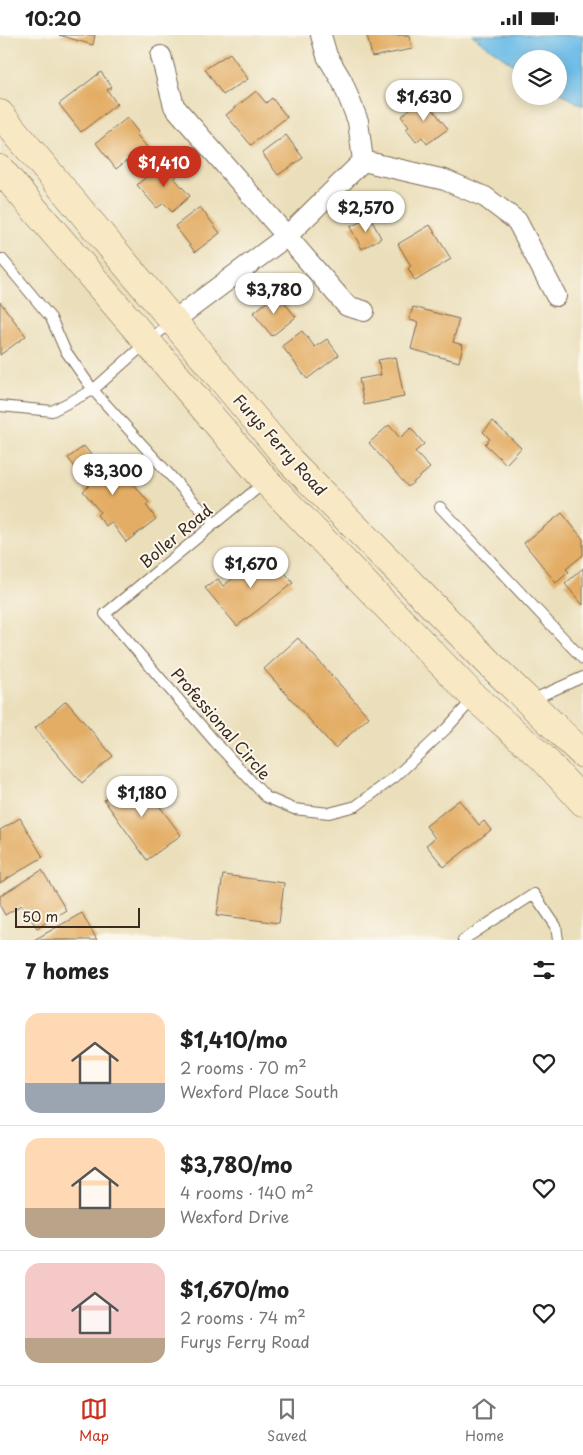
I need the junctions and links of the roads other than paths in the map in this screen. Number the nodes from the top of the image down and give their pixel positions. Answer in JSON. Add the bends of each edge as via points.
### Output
{"nodes":[{"id":1,"x":321,"y":35,"type":"edge"},
{"id":2,"x":161,"y":56,"type":"dead end"},
{"id":3,"x":0,"y":115,"type":"edge"},
{"id":4,"x":363,"y":161,"type":"junction"},
{"id":5,"x":0,"y":169,"type":"edge"},
{"id":6,"x":287,"y":237,"type":"junction"},
{"id":7,"x":0,"y":259,"type":"edge"},
{"id":8,"x":556,"y":296,"type":"dead end"},
{"id":9,"x":364,"y":311,"type":"dead end"},
{"id":10,"x":173,"y":321,"type":"junction"},
{"id":11,"x":147,"y":342,"type":"junction"},
{"id":12,"x":93,"y":390,"type":"junction"},
{"id":13,"x":0,"y":406,"type":"edge"},
{"id":14,"x":266,"y":481,"type":"junction"},
{"id":15,"x":440,"y":507,"type":"dead end"},
{"id":16,"x":214,"y":523,"type":"junction"},
{"id":17,"x":105,"y":614,"type":"joint"},
{"id":18,"x":583,"y":659,"type":"edge"},
{"id":19,"x":583,"y":677,"type":"edge"},
{"id":20,"x":474,"y":697,"type":"junction"},
{"id":21,"x":528,"y":701,"type":"junction"},
{"id":22,"x":583,"y":754,"type":"edge"},
{"id":23,"x":583,"y":802,"type":"edge"},
{"id":24,"x":463,"y":940,"type":"edge"},
{"id":25,"x":558,"y":940,"type":"edge"}],
"edges":[{"from":1,"to":4,"type":"street","via":[[327,57],[342,81],[358,121]]},
{"from":2,"to":6,"type":"street","via":[[174,106]]},
{"from":3,"to":10,"type":"main road","name":"Furys Ferry Road"},
{"from":4,"to":6,"type":"street"},
{"from":4,"to":8,"type":"street","via":[[445,180],[485,197],[517,221]]},
{"from":5,"to":11,"type":"main road","name":"Furys Ferry Road"},
{"from":6,"to":9,"type":"street","via":[[347,307]]},
{"from":6,"to":10,"type":"street"},
{"from":7,"to":12,"type":"lane","via":[[51,318],[65,350]]},
{"from":10,"to":11,"type":"lane"},
{"from":10,"to":21,"type":"main road","name":"Furys Ferry Road","via":[[290,461]]},
{"from":11,"to":12,"type":"lane"},
{"from":11,"to":14,"type":"main road","name":"Furys Ferry Road"},
{"from":12,"to":13,"type":"lane","via":[[52,411]]},
{"from":12,"to":16,"type":"lane"},
{"from":14,"to":16,"type":"lane","name":"Boller Road"},
{"from":14,"to":20,"type":"main road","name":"Furys Ferry Road"},
{"from":15,"to":18,"type":"lane"},
{"from":16,"to":17,"type":"lane","name":"Boller Road"},
{"from":17,"to":20,"type":"lane","name":"Professional Circle","via":[[266,797],[294,809],[329,813],[356,806],[395,777],[446,729]]},
{"from":19,"to":21,"type":"lane"},
{"from":20,"to":23,"type":"main road","name":"Furys Ferry Road","via":[[543,758]]},
{"from":21,"to":22,"type":"main road","name":"Furys Ferry Road"},
{"from":24,"to":25,"type":"lane","via":[[534,894],[556,926]]}]}
